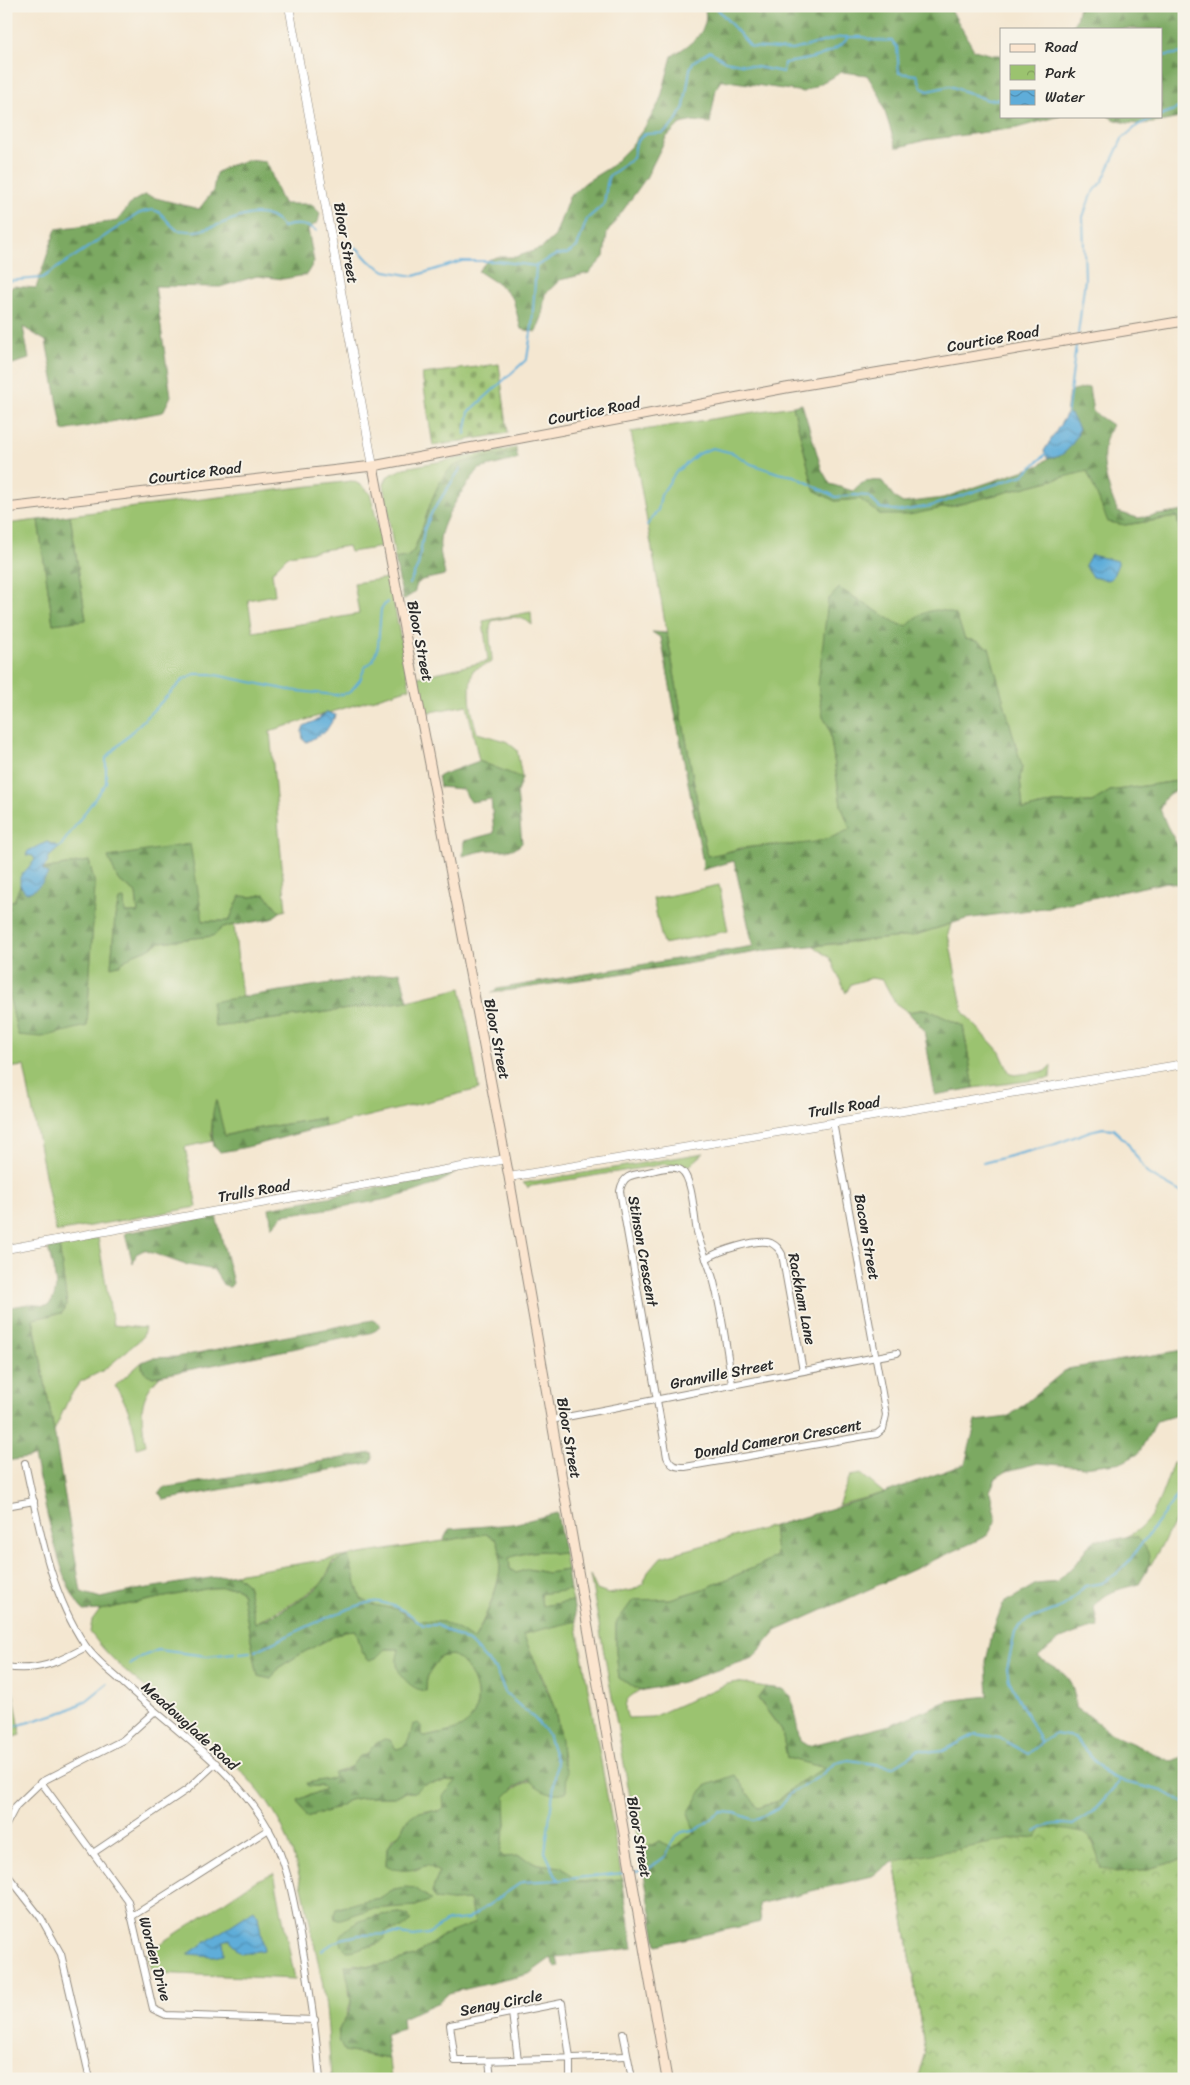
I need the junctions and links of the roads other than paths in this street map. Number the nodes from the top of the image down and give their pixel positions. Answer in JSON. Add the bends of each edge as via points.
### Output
{"nodes":[{"id":1,"x":289,"y":6,"type":"edge"},
{"id":2,"x":1184,"y":322,"type":"edge"},
{"id":3,"x":373,"y":466,"type":"junction"},
{"id":4,"x":6,"y":508,"type":"edge"},
{"id":5,"x":1184,"y":1064,"type":"edge"},
{"id":6,"x":833,"y":1122,"type":"junction"},
{"id":7,"x":506,"y":1159,"type":"junction"},
{"id":8,"x":509,"y":1177,"type":"junction"},
{"id":9,"x":6,"y":1249,"type":"edge"},
{"id":10,"x":706,"y":1259,"type":"junction"},
{"id":11,"x":898,"y":1354,"type":"dead end"},
{"id":12,"x":875,"y":1357,"type":"junction"},
{"id":13,"x":803,"y":1371,"type":"junction"},
{"id":14,"x":732,"y":1384,"type":"junction"},
{"id":15,"x":656,"y":1399,"type":"junction"},
{"id":16,"x":551,"y":1420,"type":"junction"},
{"id":17,"x":25,"y":1463,"type":"dead end"},
{"id":18,"x":34,"y":1502,"type":"junction"},
{"id":19,"x":6,"y":1506,"type":"edge"},
{"id":20,"x":86,"y":1647,"type":"junction"},
{"id":21,"x":6,"y":1667,"type":"edge"},
{"id":22,"x":154,"y":1712,"type":"junction"},
{"id":23,"x":216,"y":1763,"type":"junction"},
{"id":24,"x":41,"y":1782,"type":"junction"},
{"id":25,"x":6,"y":1825,"type":"edge"},
{"id":26,"x":269,"y":1829,"type":"junction"},
{"id":27,"x":92,"y":1853,"type":"junction"},
{"id":28,"x":6,"y":1873,"type":"edge"},
{"id":29,"x":131,"y":1917,"type":"junction"},
{"id":30,"x":512,"y":2013,"type":"junction"},
{"id":31,"x":315,"y":2020,"type":"junction"},
{"id":32,"x":623,"y":2033,"type":"dead end"},
{"id":33,"x":627,"y":2056,"type":"junction"},
{"id":34,"x":570,"y":2058,"type":"junction"},
{"id":35,"x":518,"y":2060,"type":"junction"},
{"id":36,"x":489,"y":2061,"type":"junction"},
{"id":37,"x":631,"y":2073,"type":"dead end"},
{"id":38,"x":90,"y":2079,"type":"edge"},
{"id":39,"x":320,"y":2079,"type":"edge"},
{"id":40,"x":491,"y":2079,"type":"edge"},
{"id":41,"x":570,"y":2079,"type":"edge"},
{"id":42,"x":667,"y":2079,"type":"edge"}],
"edges":[{"from":1,"to":3,"type":"street","name":"Bloor Street"},
{"from":2,"to":3,"type":"main road","name":"Courtice Road","via":[[786,388]]},
{"from":3,"to":4,"type":"main road","name":"Courtice Road"},
{"from":3,"to":7,"type":"main road","name":"Bloor Street"},
{"from":5,"to":6,"type":"street","name":"Trulls Road"},
{"from":6,"to":8,"type":"street","name":"Trulls Road"},
{"from":6,"to":12,"type":"street","name":"Bacon Street"},
{"from":7,"to":8,"type":"main road","name":"Bloor Street"},
{"from":7,"to":9,"type":"street","name":"Trulls Road"},
{"from":8,"to":16,"type":"main road","name":"Bloor Street"},
{"from":10,"to":13,"type":"street","name":"Rackham Lane","via":[[726,1249],[762,1242],[778,1248],[782,1254]]},
{"from":10,"to":14,"type":"street","name":"Stinson Crescent","via":[[719,1302]]},
{"from":10,"to":15,"type":"street","name":"Stinson Crescent","via":[[685,1174],[672,1168],[626,1177],[620,1191]]},
{"from":11,"to":12,"type":"street","name":"Granville Street"},
{"from":12,"to":13,"type":"street","name":"Granville Street"},
{"from":12,"to":15,"type":"street","name":"Donald Cameron Crescent","via":[[886,1422],[876,1434],[865,1437],[676,1467],[667,1457]]},
{"from":13,"to":14,"type":"street","name":"Granville Street"},
{"from":14,"to":15,"type":"street","name":"Granville Street"},
{"from":15,"to":16,"type":"street","name":"Granville Street"},
{"from":16,"to":42,"type":"main road","name":"Bloor Street"},
{"from":17,"to":18,"type":"street","name":"Meadowglade Road"},
{"from":18,"to":19,"type":"street"},
{"from":18,"to":20,"type":"street","name":"Meadowglade Road","via":[[56,1590]]},
{"from":20,"to":21,"type":"street","via":[[58,1662],[31,1669]]},
{"from":20,"to":22,"type":"street","name":"Meadowglade Road"},
{"from":22,"to":23,"type":"street","name":"Meadowglade Road"},
{"from":22,"to":24,"type":"street","via":[[123,1740]]},
{"from":23,"to":26,"type":"street","name":"Meadowglade Road","via":[[237,1785]]},
{"from":23,"to":27,"type":"street","via":[[188,1789]]},
{"from":24,"to":25,"type":"street","via":[[16,1806]]},
{"from":24,"to":27,"type":"street","name":"Worden Drive"},
{"from":26,"to":29,"type":"street"},
{"from":26,"to":31,"type":"street","name":"Meadowglade Road","via":[[293,1897]]},
{"from":27,"to":29,"type":"street","name":"Worden Drive","via":[[128,1901]]},
{"from":28,"to":38,"type":"street","via":[[41,1918],[62,1954]]},
{"from":29,"to":31,"type":"street","name":"Worden Drive","via":[[153,2009],[166,2015]]},
{"from":30,"to":34,"type":"street","name":"Senay Circle","via":[[562,2003]]},
{"from":30,"to":35,"type":"street"},
{"from":30,"to":36,"type":"street","name":"Senay Circle","via":[[450,2025],[455,2060]]},
{"from":31,"to":39,"type":"street","name":"Meadowglade Road"},
{"from":32,"to":33,"type":"street"},
{"from":33,"to":34,"type":"street"},
{"from":33,"to":37,"type":"street"},
{"from":34,"to":35,"type":"street","name":"Senay Circle"},
{"from":34,"to":41,"type":"street","name":"Senay Circle"},
{"from":35,"to":36,"type":"street","name":"Senay Circle"},
{"from":36,"to":40,"type":"street"}]}
